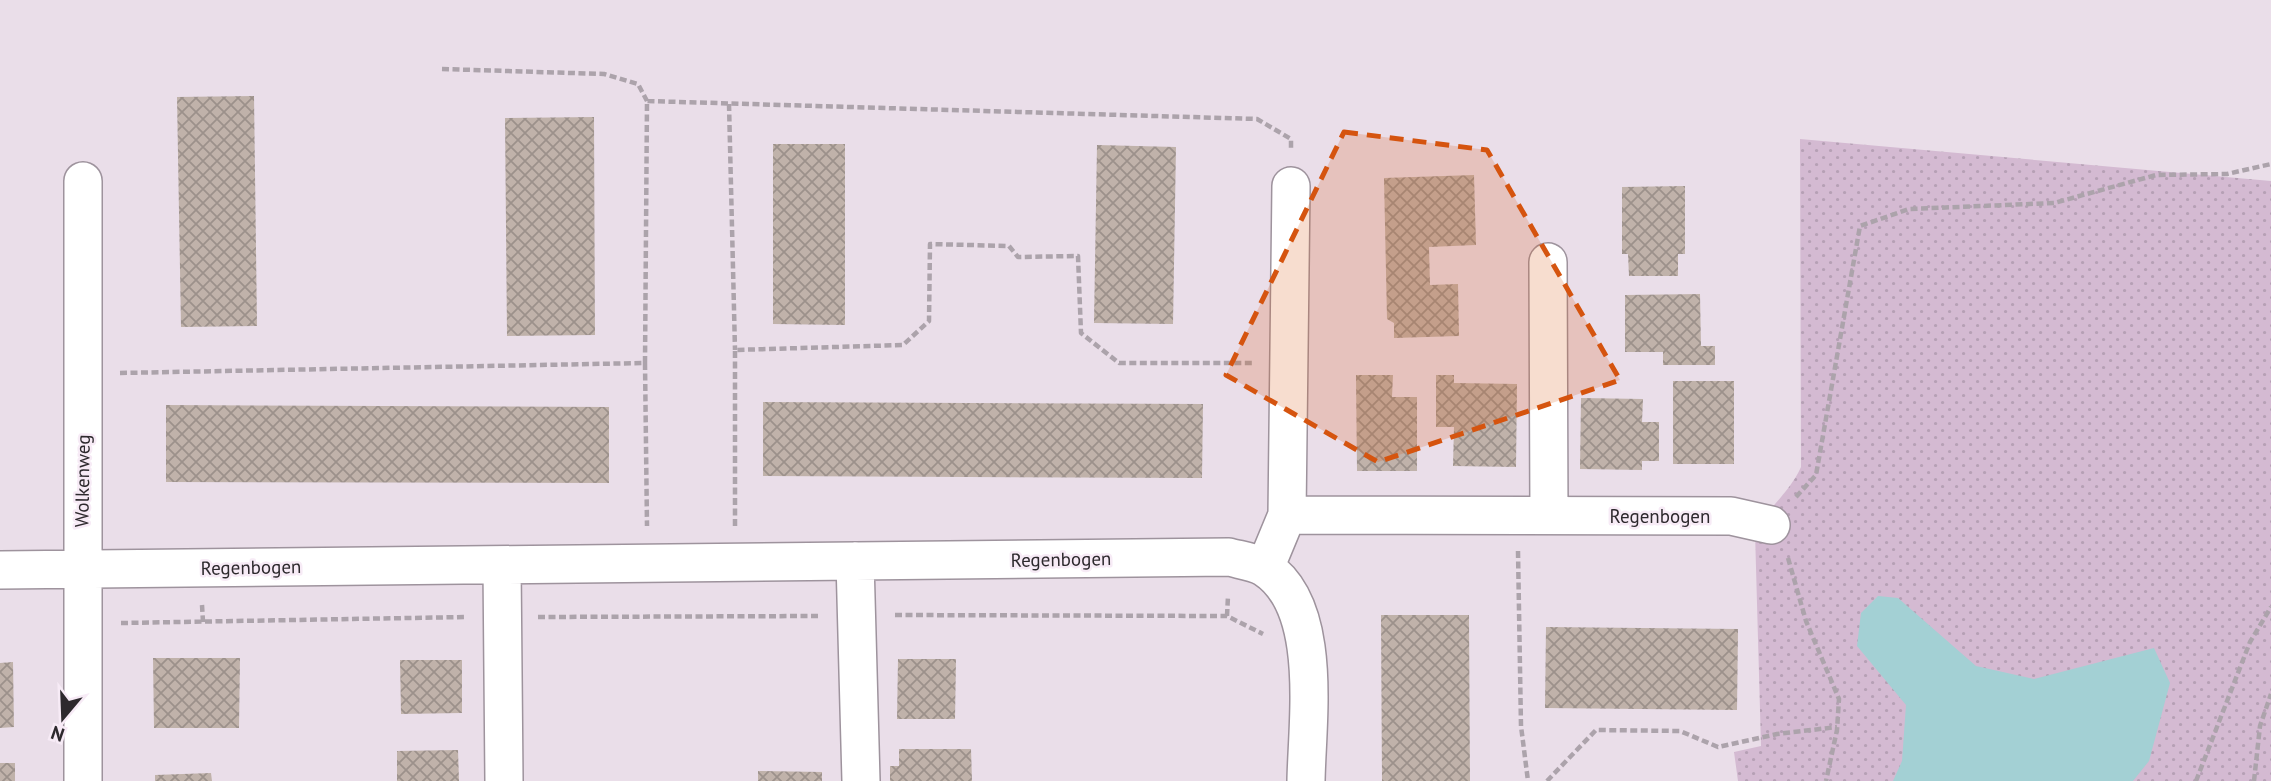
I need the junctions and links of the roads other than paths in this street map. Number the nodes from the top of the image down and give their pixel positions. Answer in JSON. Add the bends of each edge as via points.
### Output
{"nodes":[{"id":1,"x":83,"y":180,"type":"dead end"},
{"id":2,"x":1291,"y":186,"type":"road end"},
{"id":3,"x":1548,"y":262,"type":"dead end"},
{"id":4,"x":1287,"y":515,"type":"junction"},
{"id":5,"x":1533,"y":515,"type":"junction"},
{"id":6,"x":1771,"y":525,"type":"road end"},
{"id":7,"x":855,"y":561,"type":"junction"},
{"id":8,"x":502,"y":565,"type":"junction"},
{"id":9,"x":1265,"y":568,"type":"junction"},
{"id":10,"x":81,"y":569,"type":"junction"},
{"id":11,"x":0,"y":570,"type":"edge"},
{"id":12,"x":83,"y":781,"type":"edge"},
{"id":13,"x":504,"y":781,"type":"edge"},
{"id":14,"x":861,"y":781,"type":"edge"},
{"id":15,"x":1306,"y":781,"type":"edge"}],
"edges":[{"from":1,"to":10,"type":"street","name":"Wolkenweg"},
{"from":2,"to":4,"type":"street"},
{"from":3,"to":5,"type":"street"},
{"from":4,"to":5,"type":"street","name":"Regenbogen"},
{"from":4,"to":9,"type":"street"},
{"from":5,"to":6,"type":"street","name":"Regenbogen","via":[[1731,516]]},
{"from":7,"to":8,"type":"street","name":"Regenbogen"},
{"from":7,"to":9,"type":"street","name":"Regenbogen","via":[[1229,557]]},
{"from":7,"to":14,"type":"street"},
{"from":8,"to":10,"type":"street","name":"Regenbogen"},
{"from":8,"to":13,"type":"street"},
{"from":9,"to":15,"type":"street","name":"Regenbogen","via":[[1295,600],[1307,637]]},
{"from":10,"to":11,"type":"street","name":"Regenbogen"},
{"from":10,"to":12,"type":"street","name":"Wolkenweg"}]}
